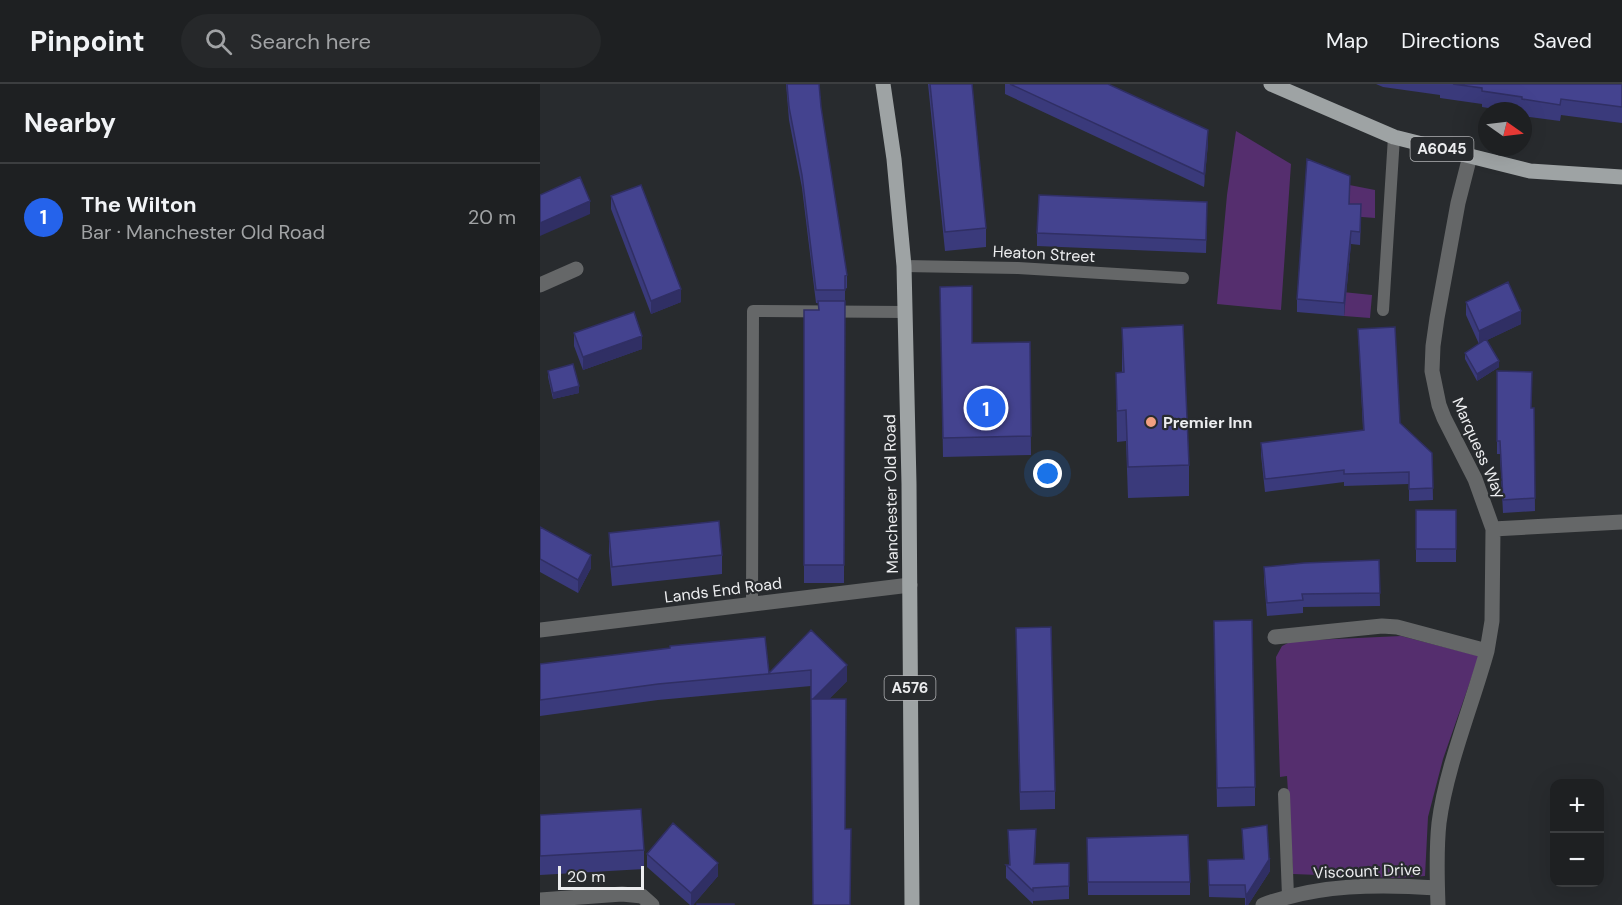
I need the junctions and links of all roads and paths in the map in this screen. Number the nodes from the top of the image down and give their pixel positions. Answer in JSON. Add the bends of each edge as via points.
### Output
{"nodes":[{"id":1,"x":883,"y":84,"type":"edge"},
{"id":2,"x":1271,"y":84,"type":"edge"},
{"id":3,"x":1394,"y":137,"type":"junction"},
{"id":4,"x":1470,"y":156,"type":"junction"},
{"id":5,"x":1622,"y":177,"type":"edge"},
{"id":6,"x":904,"y":266,"type":"junction"},
{"id":7,"x":576,"y":269,"type":"dead end"},
{"id":8,"x":1183,"y":278,"type":"dead end"},
{"id":9,"x":540,"y":285,"type":"edge"},
{"id":10,"x":1383,"y":310,"type":"dead end"},
{"id":11,"x":905,"y":312,"type":"junction"},
{"id":12,"x":1622,"y":522,"type":"edge"},
{"id":13,"x":1493,"y":529,"type":"junction"},
{"id":14,"x":910,"y":585,"type":"junction"},
{"id":15,"x":752,"y":604,"type":"junction"},
{"id":16,"x":540,"y":630,"type":"edge"},
{"id":17,"x":1275,"y":637,"type":"dead end"},
{"id":18,"x":1487,"y":651,"type":"junction"},
{"id":19,"x":1284,"y":794,"type":"dead end"},
{"id":20,"x":1437,"y":888,"type":"junction"},
{"id":21,"x":1288,"y":896,"type":"junction"},
{"id":22,"x":540,"y":900,"type":"edge"},
{"id":23,"x":652,"y":905,"type":"edge"},
{"id":24,"x":912,"y":905,"type":"edge"},
{"id":25,"x":1263,"y":905,"type":"edge"},
{"id":26,"x":1438,"y":905,"type":"edge"}],
"edges":[{"from":1,"to":6,"type":"main road","name":"Manchester Old Road","number":"A576"},
{"from":2,"to":3,"type":"main road","number":"A6045"},
{"from":3,"to":4,"type":"main road","number":"A6045"},
{"from":3,"to":10,"type":"lane"},
{"from":4,"to":5,"type":"main road","number":"A6045","via":[[1530,171]]},
{"from":4,"to":13,"type":"street","name":"Marquess Way","via":[[1437,318],[1432,371],[1443,418],[1474,479]]},
{"from":6,"to":8,"type":"lane","name":"Heaton Street"},
{"from":6,"to":11,"type":"main road","name":"Manchester Old Road","number":"A576"},
{"from":7,"to":9,"type":"street"},
{"from":11,"to":14,"type":"main road","name":"Manchester Old Road","number":"A576"},
{"from":11,"to":15,"type":"lane","via":[[753,311]]},
{"from":12,"to":13,"type":"street"},
{"from":13,"to":18,"type":"street","name":"Marquess Way","via":[[1492,621]]},
{"from":14,"to":15,"type":"street","name":"Lands End Road"},
{"from":14,"to":24,"type":"main road","name":"Manchester Old Road","number":"A576"},
{"from":15,"to":16,"type":"street","name":"Lands End Road"},
{"from":17,"to":18,"type":"street","via":[[1382,626]]},
{"from":18,"to":20,"type":"street","name":"Marquess Way","via":[[1446,791],[1437,848]]},
{"from":19,"to":21,"type":"lane"},
{"from":20,"to":21,"type":"street","name":"Viscount Drive","via":[[1398,885],[1314,890]]},
{"from":20,"to":26,"type":"street","name":"Marquess Way"},
{"from":21,"to":25,"type":"street","name":"Viscount Drive"},
{"from":22,"to":23,"type":"street","via":[[622,894],[642,896]]}]}
